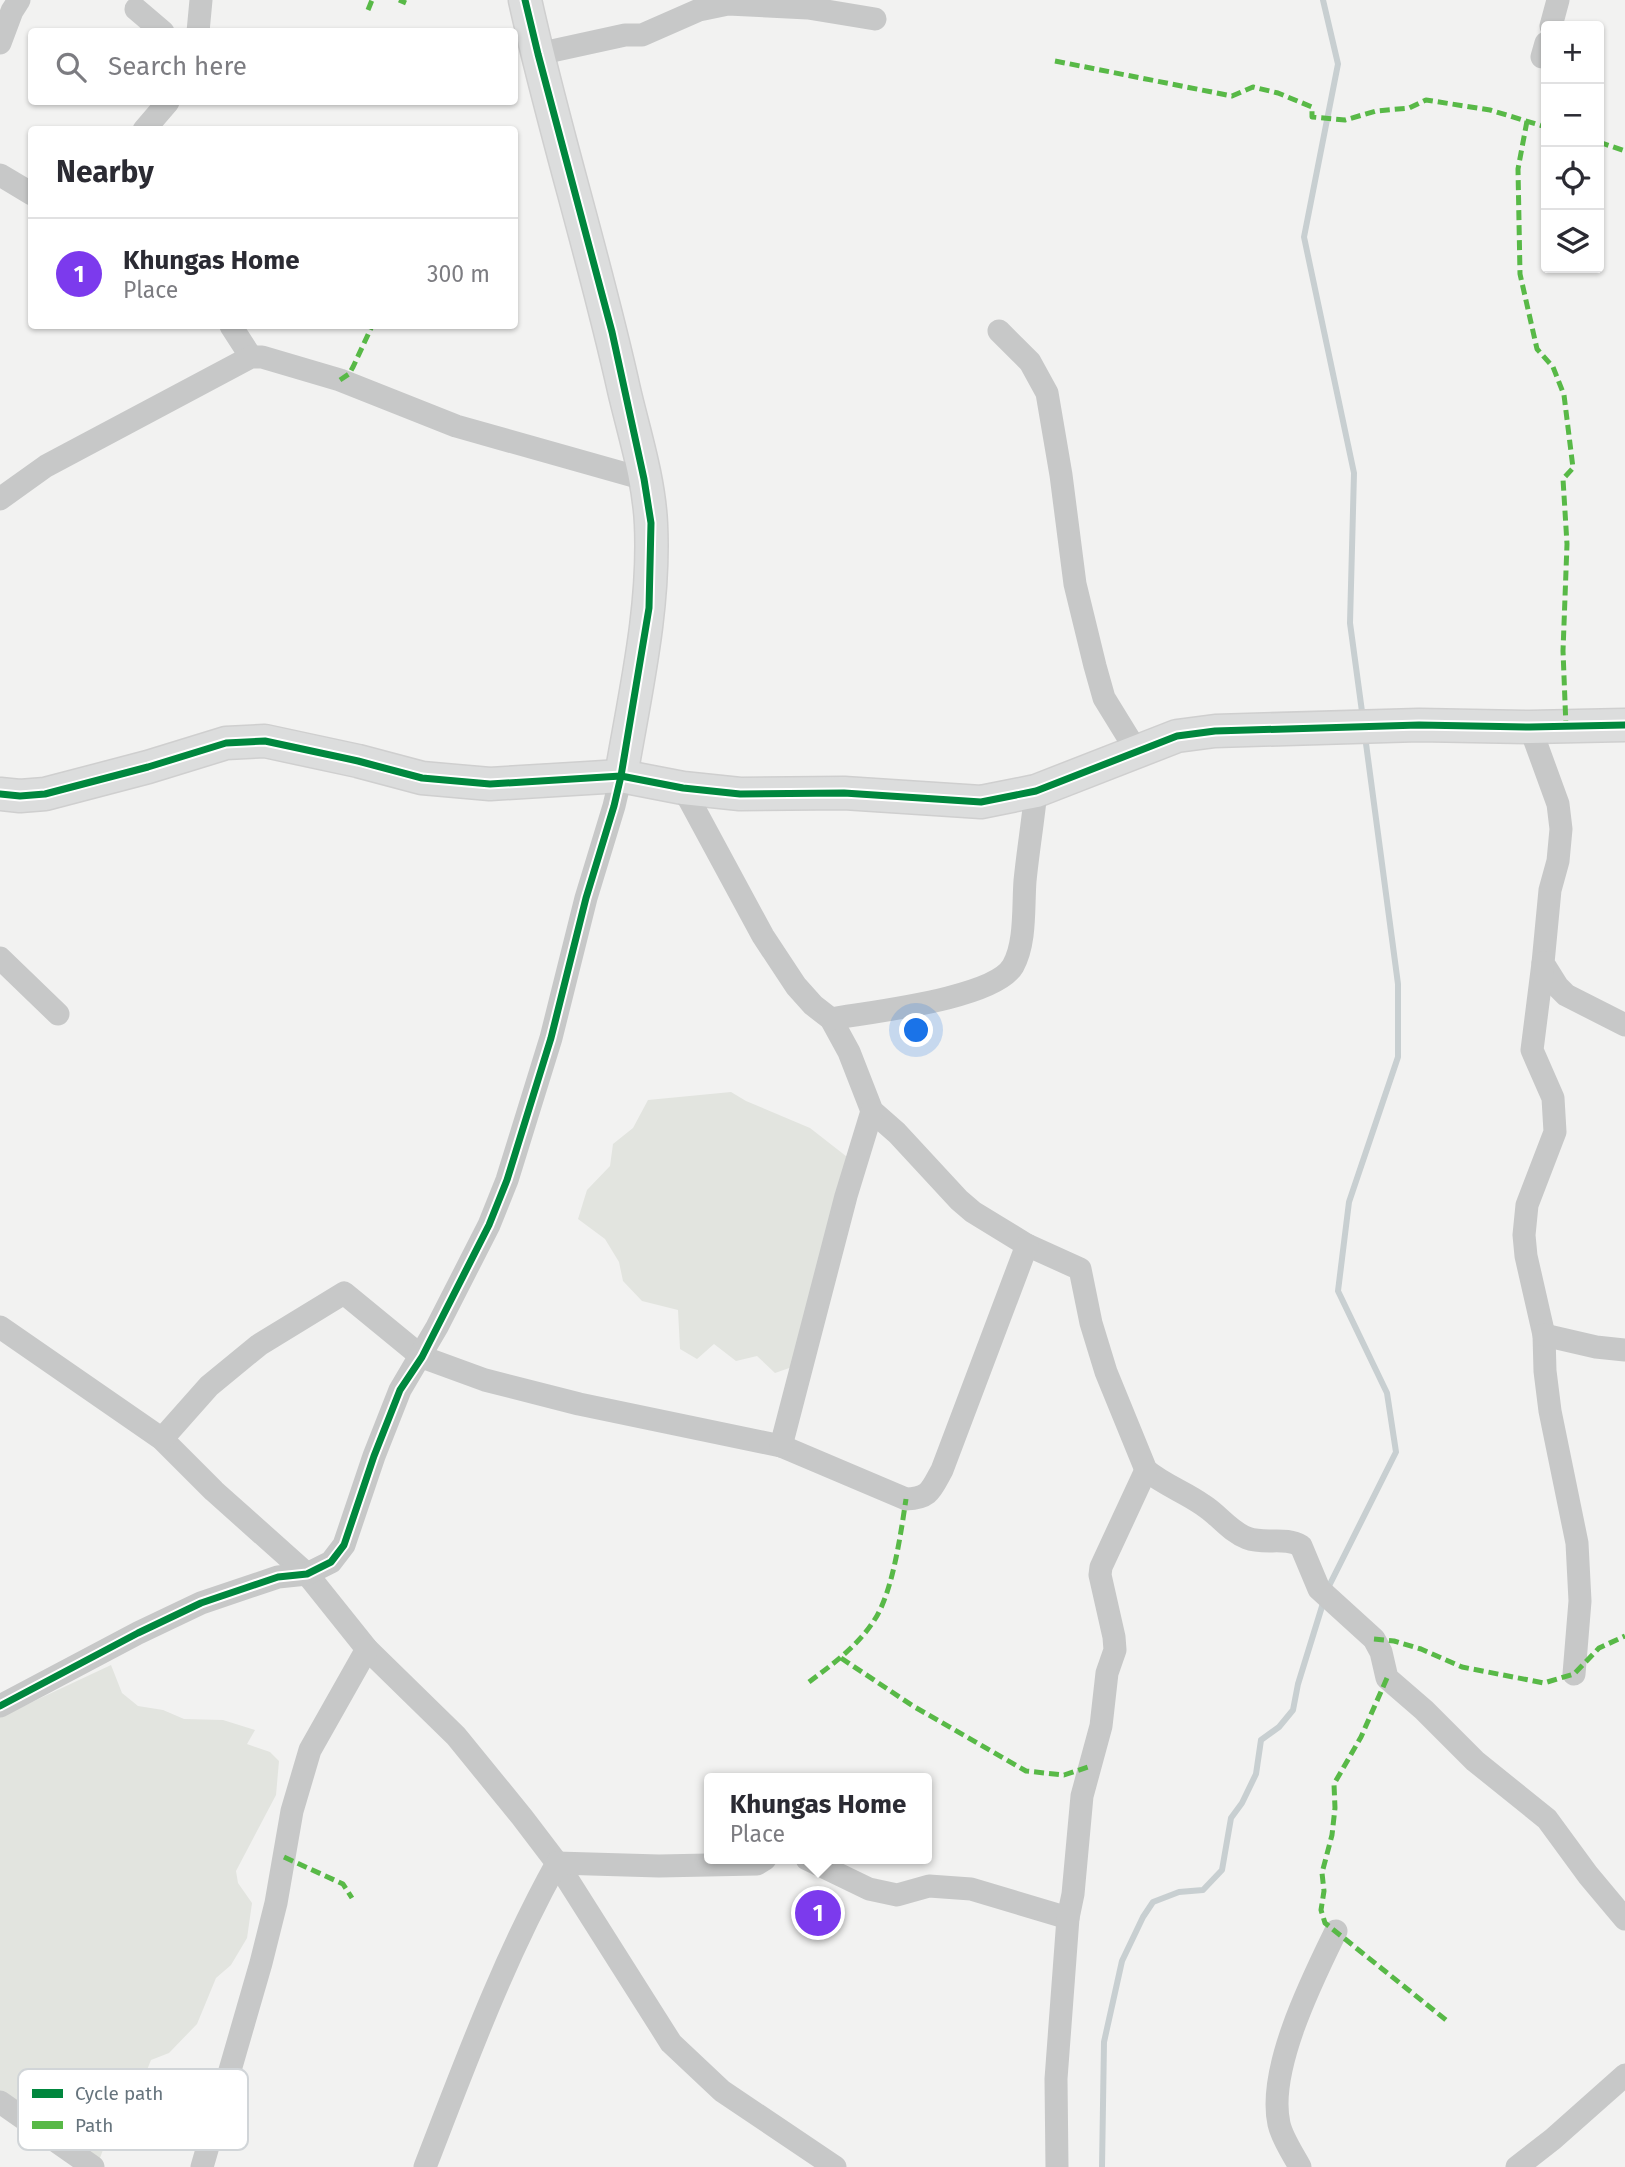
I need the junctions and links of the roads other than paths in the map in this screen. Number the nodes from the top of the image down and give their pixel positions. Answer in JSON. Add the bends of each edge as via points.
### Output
{"nodes":[{"id":1,"x":19,"y":0,"type":"edge"},
{"id":2,"x":201,"y":0,"type":"edge"},
{"id":3,"x":526,"y":0,"type":"edge"},
{"id":4,"x":1558,"y":0,"type":"edge"},
{"id":5,"x":136,"y":9,"type":"dead end"},
{"id":6,"x":875,"y":19,"type":"dead end"},
{"id":7,"x":1552,"y":21,"type":"edge"},
{"id":8,"x":158,"y":28,"type":"edge"},
{"id":9,"x":198,"y":28,"type":"edge"},
{"id":10,"x":0,"y":43,"type":"edge"},
{"id":11,"x":537,"y":54,"type":"junction"},
{"id":12,"x":165,"y":105,"type":"edge"},
{"id":13,"x":147,"y":126,"type":"edge"},
{"id":14,"x":0,"y":175,"type":"edge"},
{"id":15,"x":28,"y":192,"type":"edge"},
{"id":16,"x":233,"y":329,"type":"edge"},
{"id":17,"x":999,"y":331,"type":"dead end"},
{"id":18,"x":251,"y":357,"type":"junction"},
{"id":19,"x":644,"y":478,"type":"junction"},
{"id":20,"x":0,"y":499,"type":"edge"},
{"id":21,"x":1625,"y":725,"type":"edge"},
{"id":22,"x":1530,"y":727,"type":"junction"},
{"id":23,"x":1136,"y":750,"type":"junction"},
{"id":24,"x":621,"y":776,"type":"junction"},
{"id":25,"x":683,"y":788,"type":"junction"},
{"id":26,"x":1037,"y":791,"type":"junction"},
{"id":27,"x":7,"y":798,"type":"edge"},
{"id":28,"x":0,"y":958,"type":"edge"},
{"id":29,"x":1543,"y":963,"type":"junction"},
{"id":30,"x":58,"y":1014,"type":"dead end"},
{"id":31,"x":831,"y":1019,"type":"junction"},
{"id":32,"x":1625,"y":1025,"type":"edge"},
{"id":33,"x":872,"y":1111,"type":"junction"},
{"id":34,"x":1027,"y":1245,"type":"junction"},
{"id":35,"x":0,"y":1327,"type":"edge"},
{"id":36,"x":1544,"y":1335,"type":"junction"},
{"id":37,"x":1625,"y":1350,"type":"edge"},
{"id":38,"x":422,"y":1357,"type":"junction"},
{"id":39,"x":162,"y":1439,"type":"junction"},
{"id":40,"x":781,"y":1446,"type":"junction"},
{"id":41,"x":1146,"y":1470,"type":"junction"},
{"id":42,"x":307,"y":1574,"type":"junction"},
{"id":43,"x":367,"y":1649,"type":"junction"},
{"id":44,"x":1574,"y":1674,"type":"dead end"},
{"id":45,"x":0,"y":1706,"type":"edge"},
{"id":46,"x":557,"y":1863,"type":"junction"},
{"id":47,"x":757,"y":1864,"type":"edge"},
{"id":48,"x":817,"y":1864,"type":"edge"},
{"id":49,"x":1068,"y":1918,"type":"junction"},
{"id":50,"x":1625,"y":1919,"type":"edge"},
{"id":51,"x":1336,"y":1931,"type":"dead end"},
{"id":52,"x":230,"y":2069,"type":"edge"},
{"id":53,"x":1625,"y":2075,"type":"edge"},
{"id":54,"x":0,"y":2102,"type":"edge"},
{"id":55,"x":18,"y":2115,"type":"edge"},
{"id":56,"x":69,"y":2150,"type":"edge"},
{"id":57,"x":207,"y":2150,"type":"edge"},
{"id":58,"x":93,"y":2167,"type":"edge"},
{"id":59,"x":202,"y":2167,"type":"edge"},
{"id":60,"x":425,"y":2167,"type":"edge"},
{"id":61,"x":835,"y":2167,"type":"edge"},
{"id":62,"x":1057,"y":2167,"type":"edge"},
{"id":63,"x":1300,"y":2167,"type":"edge"},
{"id":64,"x":1517,"y":2167,"type":"edge"}],
"edges":[{"from":1,"to":10,"type":"street"},
{"from":2,"to":9,"type":"street"},
{"from":3,"to":11,"type":"street"},
{"from":4,"to":7,"type":"street"},
{"from":5,"to":8,"type":"street"},
{"from":6,"to":11,"type":"street","via":[[808,8],[727,4],[699,10],[642,35],[599,39]]},
{"from":11,"to":19,"type":"street","via":[[612,332]]},
{"from":12,"to":13,"type":"street"},
{"from":14,"to":15,"type":"street"},
{"from":16,"to":18,"type":"street"},
{"from":17,"to":23,"type":"street","via":[[1030,362],[1047,393],[1075,584],[1095,666],[1104,698]]},
{"from":18,"to":19,"type":"street","via":[[340,380],[456,426]]},
{"from":18,"to":20,"type":"street","via":[[46,466]]},
{"from":19,"to":24,"type":"street","via":[[651,523],[649,608]]},
{"from":21,"to":22,"type":"street"},
{"from":22,"to":23,"type":"street","via":[[1419,724],[1228,730],[1177,736]]},
{"from":22,"to":29,"type":"street","via":[[1558,804],[1561,829]]},
{"from":23,"to":26,"type":"street"},
{"from":24,"to":25,"type":"street"},
{"from":24,"to":27,"type":"street","via":[[490,783],[422,778],[299,747],[248,741],[226,743],[45,793]]},
{"from":24,"to":38,"type":"street","via":[[551,1038],[507,1180]]},
{"from":25,"to":26,"type":"street","via":[[981,802]]},
{"from":25,"to":31,"type":"street","via":[[763,936],[796,986]]},
{"from":26,"to":31,"type":"street","via":[[1022,935],[1013,967],[995,982],[956,997]]},
{"from":28,"to":30,"type":"street"},
{"from":29,"to":32,"type":"street","via":[[1566,995]]},
{"from":29,"to":36,"type":"street","via":[[1532,1050],[1553,1098],[1555,1132],[1527,1205],[1524,1235]]},
{"from":31,"to":33,"type":"street"},
{"from":33,"to":34,"type":"street","via":[[958,1200]]},
{"from":33,"to":40,"type":"street"},
{"from":34,"to":40,"type":"street","via":[[956,1435],[927,1495],[905,1499]]},
{"from":34,"to":41,"type":"street","via":[[1080,1269],[1107,1373]]},
{"from":35,"to":39,"type":"street"},
{"from":36,"to":37,"type":"street"},
{"from":36,"to":44,"type":"street","via":[[1550,1411],[1577,1543],[1580,1601]]},
{"from":38,"to":39,"type":"street","via":[[344,1293],[259,1345],[209,1385]]},
{"from":38,"to":40,"type":"street","via":[[485,1380],[579,1404]]},
{"from":38,"to":42,"type":"street","via":[[396,1401],[344,1545],[331,1562]]},
{"from":39,"to":42,"type":"street"},
{"from":41,"to":49,"type":"street","via":[[1101,1567],[1115,1650],[1082,1796]]},
{"from":41,"to":50,"type":"street","via":[[1204,1505],[1244,1537],[1301,1546],[1326,1595],[1374,1639],[1387,1678],[1475,1761],[1547,1819]]},
{"from":42,"to":43,"type":"street"},
{"from":42,"to":45,"type":"street","via":[[278,1577],[201,1602]]},
{"from":43,"to":46,"type":"street","via":[[456,1736]]},
{"from":43,"to":52,"type":"street","via":[[310,1750],[292,1811],[276,1903]]},
{"from":46,"to":47,"type":"street"},
{"from":46,"to":60,"type":"street","via":[[493,1994]]},
{"from":46,"to":61,"type":"street","via":[[671,2043],[722,2091]]},
{"from":48,"to":49,"type":"street","via":[[869,1889],[897,1895],[929,1886],[971,1889]]},
{"from":49,"to":62,"type":"street","via":[[1056,2079]]},
{"from":51,"to":63,"type":"street","via":[[1307,1990],[1280,2067],[1279,2126]]},
{"from":53,"to":64,"type":"street"},
{"from":54,"to":55,"type":"street"},
{"from":56,"to":58,"type":"street"},
{"from":57,"to":59,"type":"street"}]}
